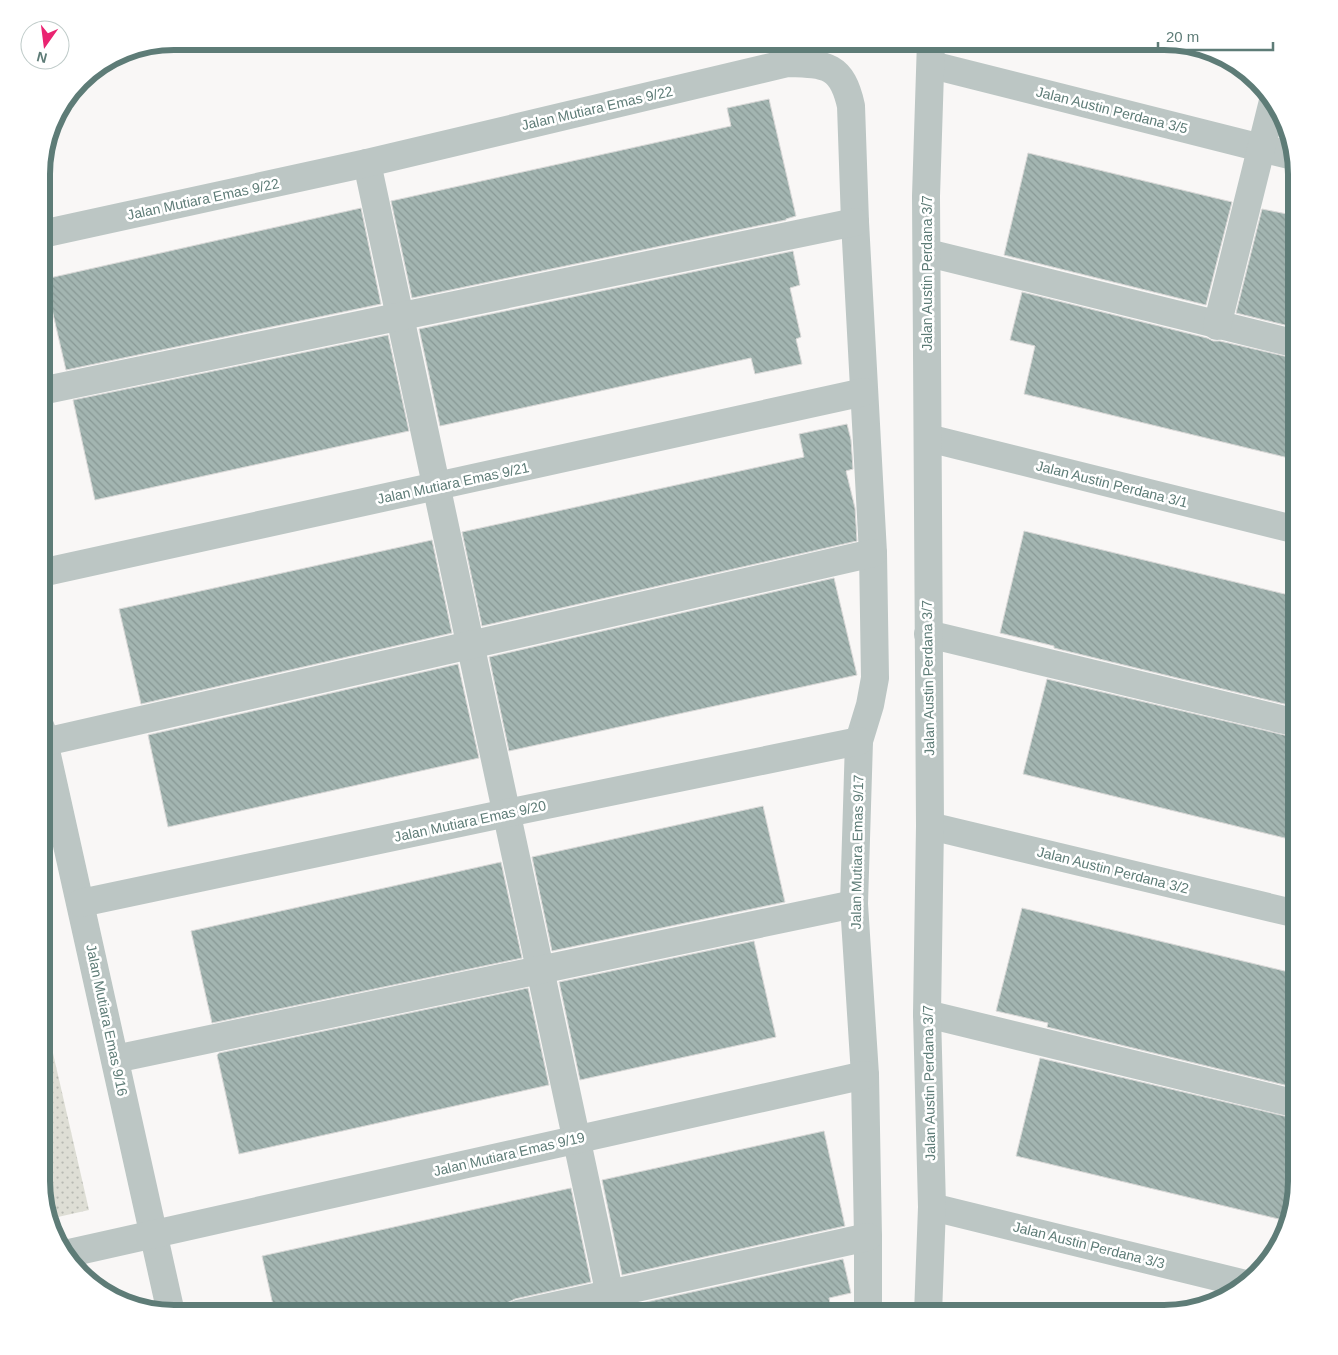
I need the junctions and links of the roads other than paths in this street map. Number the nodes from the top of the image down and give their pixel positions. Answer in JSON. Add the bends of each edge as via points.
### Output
{"nodes":[{"id":1,"x":931,"y":53,"type":"edge"},
{"id":2,"x":1270,"y":111,"type":"edge"},
{"id":3,"x":1261,"y":148,"type":"junction"},
{"id":4,"x":1287,"y":154,"type":"edge"},
{"id":5,"x":367,"y":163,"type":"junction"},
{"id":6,"x":855,"y":222,"type":"junction"},
{"id":7,"x":50,"y":232,"type":"edge"},
{"id":8,"x":928,"y":253,"type":"junction"},
{"id":9,"x":400,"y":316,"type":"junction"},
{"id":10,"x":1217,"y":326,"type":"junction"},
{"id":11,"x":1288,"y":342,"type":"edge"},
{"id":12,"x":50,"y":389,"type":"edge"},
{"id":13,"x":864,"y":392,"type":"junction"},
{"id":14,"x":928,"y":438,"type":"junction"},
{"id":15,"x":437,"y":486,"type":"junction"},
{"id":16,"x":1288,"y":528,"type":"edge"},
{"id":17,"x":873,"y":553,"type":"junction"},
{"id":18,"x":50,"y":571,"type":"edge"},
{"id":19,"x":928,"y":634,"type":"junction"},
{"id":20,"x":471,"y":645,"type":"junction"},
{"id":21,"x":1288,"y":721,"type":"edge"},
{"id":22,"x":50,"y":734,"type":"edge"},
{"id":23,"x":859,"y":741,"type":"junction"},
{"id":24,"x":50,"y":766,"type":"edge"},
{"id":25,"x":507,"y":813,"type":"junction"},
{"id":26,"x":930,"y":826,"type":"junction"},
{"id":27,"x":81,"y":903,"type":"junction"},
{"id":28,"x":854,"y":904,"type":"junction"},
{"id":29,"x":1288,"y":912,"type":"edge"},
{"id":30,"x":541,"y":970,"type":"junction"},
{"id":31,"x":927,"y":1014,"type":"junction"},
{"id":32,"x":115,"y":1059,"type":"junction"},
{"id":33,"x":865,"y":1074,"type":"junction"},
{"id":34,"x":1288,"y":1102,"type":"edge"},
{"id":35,"x":577,"y":1138,"type":"junction"},
{"id":36,"x":932,"y":1207,"type":"junction"},
{"id":37,"x":152,"y":1234,"type":"junction"},
{"id":38,"x":868,"y":1237,"type":"junction"},
{"id":39,"x":73,"y":1252,"type":"edge"},
{"id":40,"x":1236,"y":1282,"type":"edge"},
{"id":41,"x":612,"y":1304,"type":"edge"},
{"id":42,"x":169,"y":1305,"type":"edge"},
{"id":43,"x":868,"y":1305,"type":"edge"},
{"id":44,"x":928,"y":1305,"type":"edge"}],
"edges":[{"from":1,"to":3,"type":"street","name":"Jalan Austin Perdana 3/5"},
{"from":1,"to":8,"type":"street","name":"Jalan Austin Perdana 3/7","via":[[926,196]]},
{"from":2,"to":3,"type":"street"},
{"from":3,"to":4,"type":"street","name":"Jalan Austin Perdana 3/5"},
{"from":3,"to":10,"type":"street"},
{"from":5,"to":6,"type":"street","name":"Jalan Mutiara Emas 9/22","via":[[788,63],[816,64],[834,71],[847,88],[851,106]]},
{"from":5,"to":7,"type":"street","name":"Jalan Mutiara Emas 9/22"},
{"from":5,"to":9,"type":"street"},
{"from":6,"to":9,"type":"street"},
{"from":6,"to":13,"type":"street","name":"Jalan Mutiara Emas 9/22"},
{"from":8,"to":10,"type":"street"},
{"from":8,"to":14,"type":"street","name":"Jalan Austin Perdana 3/7"},
{"from":9,"to":12,"type":"street"},
{"from":9,"to":15,"type":"street"},
{"from":10,"to":11,"type":"street"},
{"from":13,"to":15,"type":"street","name":"Jalan Mutiara Emas 9/21"},
{"from":13,"to":17,"type":"street","name":"Jalan Mutiara Emas 9/17"},
{"from":14,"to":16,"type":"street","name":"Jalan Austin Perdana 3/1"},
{"from":14,"to":19,"type":"street","name":"Jalan Austin Perdana 3/7"},
{"from":15,"to":18,"type":"street","name":"Jalan Mutiara Emas 9/21"},
{"from":15,"to":20,"type":"street"},
{"from":17,"to":20,"type":"street"},
{"from":17,"to":23,"type":"street","name":"Jalan Mutiara Emas 9/17","via":[[874,678]]},
{"from":19,"to":21,"type":"street"},
{"from":19,"to":26,"type":"street","name":"Jalan Austin Perdana 3/7"},
{"from":20,"to":22,"type":"street"},
{"from":20,"to":25,"type":"street"},
{"from":23,"to":25,"type":"street","name":"Jalan Mutiara Emas 9/20"},
{"from":23,"to":28,"type":"street","name":"Jalan Mutiara Emas 9/17"},
{"from":24,"to":27,"type":"street","name":"Jalan Mutiara Emas 9/16"},
{"from":25,"to":27,"type":"street","name":"Jalan Mutiara Emas 9/20"},
{"from":25,"to":30,"type":"street"},
{"from":26,"to":29,"type":"street","name":"Jalan Austin Perdana 3/2"},
{"from":26,"to":31,"type":"street","name":"Jalan Austin Perdana 3/7"},
{"from":27,"to":32,"type":"street","name":"Jalan Mutiara Emas 9/16"},
{"from":28,"to":30,"type":"street"},
{"from":28,"to":33,"type":"street","name":"Jalan Mutiara Emas 9/17"},
{"from":30,"to":32,"type":"street"},
{"from":30,"to":35,"type":"street"},
{"from":31,"to":34,"type":"street"},
{"from":31,"to":36,"type":"street","name":"Jalan Austin Perdana 3/7"},
{"from":32,"to":37,"type":"street","name":"Jalan Mutiara Emas 9/16"},
{"from":33,"to":35,"type":"street","name":"Jalan Mutiara Emas 9/19"},
{"from":33,"to":38,"type":"street","name":"Jalan Mutiara Emas 9/17"},
{"from":35,"to":37,"type":"street","name":"Jalan Mutiara Emas 9/19"},
{"from":35,"to":41,"type":"street"},
{"from":36,"to":40,"type":"street","name":"Jalan Austin Perdana 3/3"},
{"from":36,"to":44,"type":"street","name":"Jalan Austin Perdana 3/7"},
{"from":37,"to":39,"type":"street","name":"Jalan Mutiara Emas 9/19"},
{"from":37,"to":42,"type":"street","name":"Jalan Mutiara Emas 9/16"},
{"from":38,"to":41,"type":"street"},
{"from":38,"to":43,"type":"street","name":"Jalan Mutiara Emas 9/17"}]}
